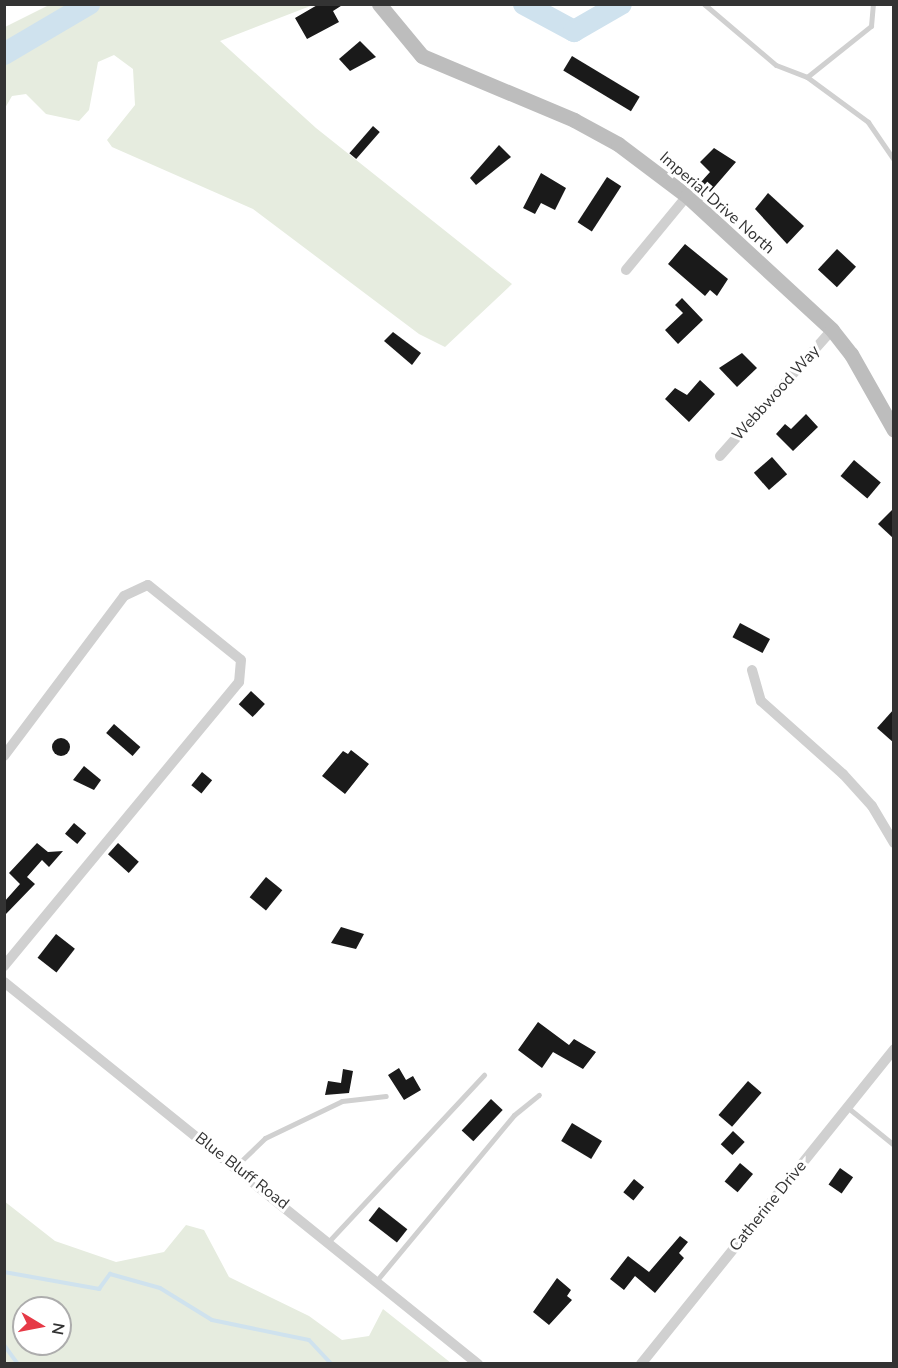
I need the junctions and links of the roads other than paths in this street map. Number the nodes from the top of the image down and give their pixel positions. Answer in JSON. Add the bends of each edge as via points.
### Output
{"nodes":[{"id":1,"x":379,"y":4,"type":"edge"},
{"id":2,"x":704,"y":4,"type":"edge"},
{"id":3,"x":873,"y":4,"type":"edge"},
{"id":4,"x":807,"y":78,"type":"junction"},
{"id":5,"x":894,"y":160,"type":"edge"},
{"id":6,"x":687,"y":196,"type":"junction"},
{"id":7,"x":626,"y":270,"type":"dead end"},
{"id":8,"x":832,"y":330,"type":"junction"},
{"id":9,"x":894,"y":430,"type":"edge"},
{"id":10,"x":720,"y":456,"type":"dead end"},
{"id":11,"x":752,"y":670,"type":"dead end"},
{"id":12,"x":4,"y":756,"type":"edge"},
{"id":13,"x":894,"y":843,"type":"edge"},
{"id":14,"x":4,"y":966,"type":"edge"},
{"id":15,"x":4,"y":982,"type":"edge"},
{"id":16,"x":894,"y":1049,"type":"edge"},
{"id":17,"x":484,"y":1076,"type":"dead end"},
{"id":18,"x":539,"y":1095,"type":"dead end"},
{"id":19,"x":386,"y":1096,"type":"dead end"},
{"id":20,"x":847,"y":1107,"type":"junction"},
{"id":21,"x":894,"y":1145,"type":"edge"},
{"id":22,"x":236,"y":1166,"type":"junction"},
{"id":23,"x":330,"y":1240,"type":"junction"},
{"id":24,"x":377,"y":1280,"type":"junction"},
{"id":25,"x":477,"y":1364,"type":"edge"},
{"id":26,"x":642,"y":1364,"type":"edge"}],
"edges":[{"from":1,"to":6,"type":"street","name":"Imperial Drive North","via":[[422,56],[574,120],[618,144]]},
{"from":2,"to":4,"type":"lane","via":[[776,65]]},
{"from":3,"to":4,"type":"lane","via":[[871,26]]},
{"from":4,"to":5,"type":"lane","via":[[868,122]]},
{"from":6,"to":7,"type":"street"},
{"from":6,"to":8,"type":"street","name":"Imperial Drive North"},
{"from":8,"to":9,"type":"street","name":"Imperial Drive North","via":[[852,354]]},
{"from":8,"to":10,"type":"street","name":"Webbwood Way"},
{"from":11,"to":13,"type":"street","via":[[761,701],[843,774],[872,806]]},
{"from":12,"to":14,"type":"street","via":[[124,596],[148,585],[241,660],[239,682]]},
{"from":15,"to":22,"type":"street","name":"Blue Bluff Road"},
{"from":16,"to":20,"type":"street","name":"Catherine Drive"},
{"from":17,"to":23,"type":"lane"},
{"from":18,"to":24,"type":"lane","via":[[514,1114]]},
{"from":19,"to":22,"type":"lane","via":[[342,1101],[265,1138]]},
{"from":20,"to":21,"type":"lane"},
{"from":20,"to":26,"type":"street","name":"Catherine Drive"},
{"from":22,"to":23,"type":"street","name":"Blue Bluff Road"},
{"from":23,"to":24,"type":"street","name":"Blue Bluff Road"},
{"from":24,"to":25,"type":"street","name":"Blue Bluff Road"}]}
